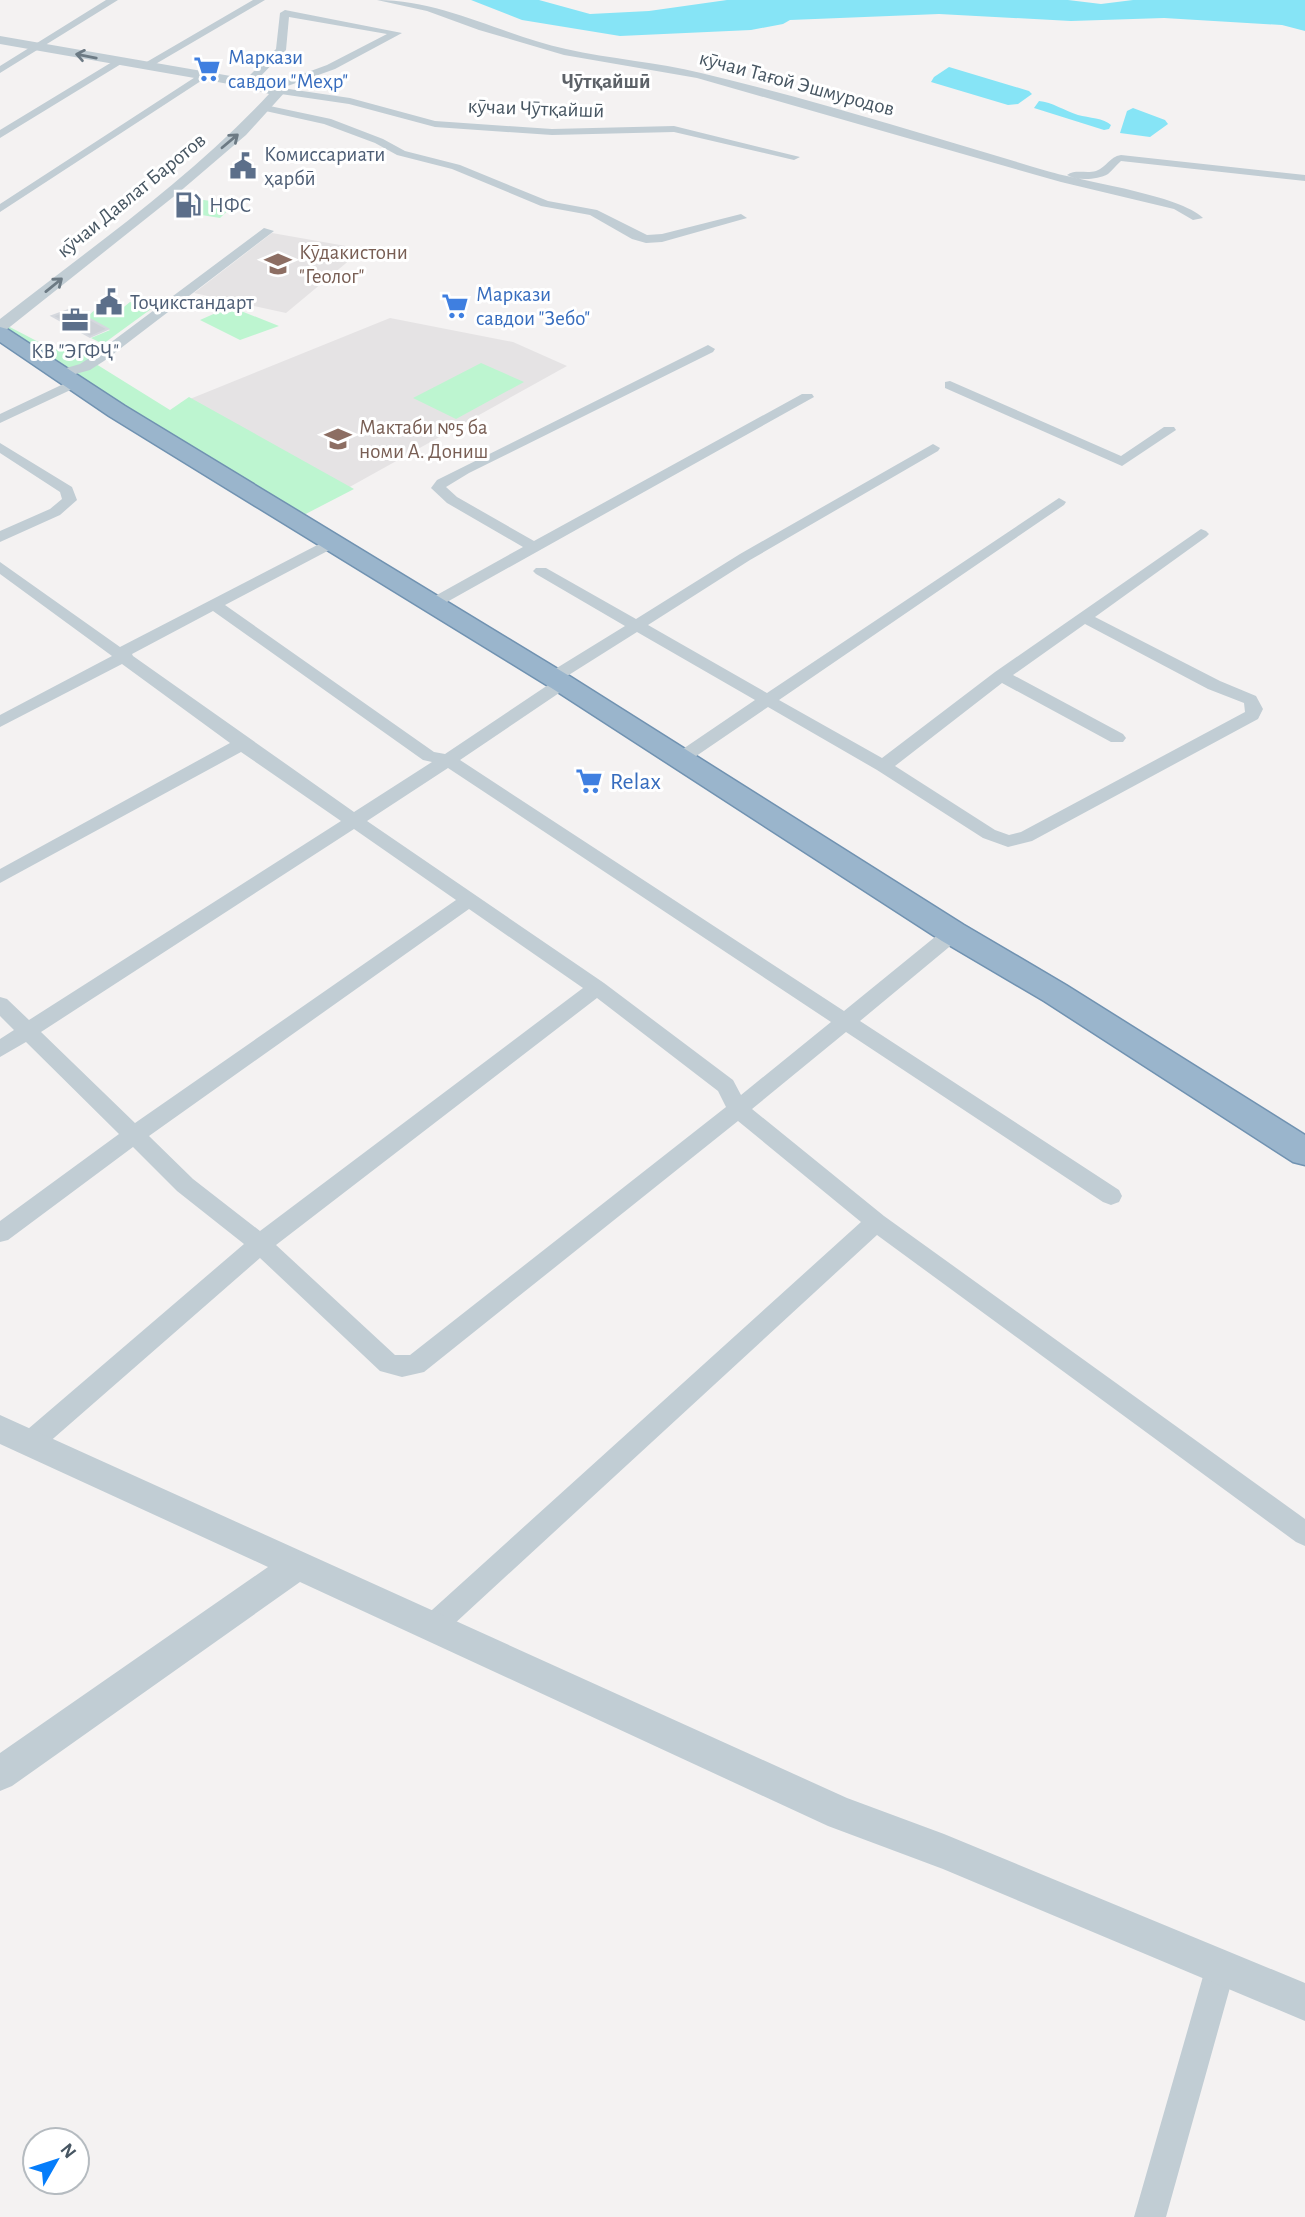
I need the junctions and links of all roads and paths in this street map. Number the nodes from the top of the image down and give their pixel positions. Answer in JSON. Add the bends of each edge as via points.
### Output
{"nodes":[{"id":1,"x":113,"y":0,"type":"edge"},
{"id":2,"x":382,"y":0,"type":"edge"},
{"id":3,"x":261,"y":4,"type":"edge"},
{"id":4,"x":273,"y":11,"type":"dead end"},
{"id":5,"x":285,"y":13,"type":"junction"},
{"id":6,"x":0,"y":40,"type":"edge"},
{"id":7,"x":37,"y":47,"type":"junction"},
{"id":8,"x":117,"y":62,"type":"junction"},
{"id":9,"x":143,"y":67,"type":"junction"},
{"id":10,"x":0,"y":70,"type":"edge"},
{"id":11,"x":203,"y":75,"type":"junction"},
{"id":12,"x":248,"y":83,"type":"junction"},
{"id":13,"x":276,"y":90,"type":"junction"},
{"id":14,"x":265,"y":108,"type":"junction"},
{"id":15,"x":0,"y":135,"type":"edge"},
{"id":16,"x":794,"y":157,"type":"dead end"},
{"id":17,"x":1046,"y":174,"type":"junction"},
{"id":18,"x":1305,"y":178,"type":"edge"},
{"id":19,"x":0,"y":209,"type":"edge"},
{"id":20,"x":741,"y":218,"type":"dead end"},
{"id":21,"x":1197,"y":218,"type":"dead end"},
{"id":22,"x":268,"y":231,"type":"dead end"},
{"id":23,"x":0,"y":327,"type":"edge"},
{"id":24,"x":0,"y":334,"type":"edge"},
{"id":25,"x":708,"y":349,"type":"dead end"},
{"id":26,"x":67,"y":378,"type":"junction"},
{"id":27,"x":950,"y":385,"type":"dead end"},
{"id":28,"x":807,"y":397,"type":"dead end"},
{"id":29,"x":0,"y":419,"type":"edge"},
{"id":30,"x":1169,"y":430,"type":"dead end"},
{"id":31,"x":0,"y":447,"type":"edge"},
{"id":32,"x":933,"y":448,"type":"dead end"},
{"id":33,"x":17,"y":457,"type":"junction"},
{"id":34,"x":0,"y":467,"type":"edge"},
{"id":35,"x":1059,"y":502,"type":"dead end"},
{"id":36,"x":1201,"y":534,"type":"dead end"},
{"id":37,"x":0,"y":537,"type":"edge"},
{"id":38,"x":332,"y":543,"type":"junction"},
{"id":39,"x":535,"y":548,"type":"junction"},
{"id":40,"x":0,"y":567,"type":"edge"},
{"id":41,"x":541,"y":571,"type":"dead end"},
{"id":42,"x":432,"y":604,"type":"junction"},
{"id":43,"x":214,"y":605,"type":"junction"},
{"id":44,"x":1084,"y":617,"type":"junction"},
{"id":45,"x":637,"y":626,"type":"junction"},
{"id":46,"x":123,"y":654,"type":"junction"},
{"id":47,"x":1001,"y":676,"type":"junction"},
{"id":48,"x":557,"y":681,"type":"junction"},
{"id":49,"x":767,"y":701,"type":"junction"},
{"id":50,"x":0,"y":722,"type":"edge"},
{"id":51,"x":1117,"y":738,"type":"dead end"},
{"id":52,"x":242,"y":744,"type":"junction"},
{"id":53,"x":680,"y":759,"type":"junction"},
{"id":54,"x":448,"y":760,"type":"junction"},
{"id":55,"x":883,"y":766,"type":"junction"},
{"id":56,"x":354,"y":820,"type":"junction"},
{"id":57,"x":0,"y":877,"type":"edge"},
{"id":58,"x":469,"y":900,"type":"junction"},
{"id":59,"x":953,"y":933,"type":"junction"},
{"id":60,"x":597,"y":988,"type":"junction"},
{"id":61,"x":0,"y":1004,"type":"edge"},
{"id":62,"x":845,"y":1022,"type":"junction"},
{"id":63,"x":29,"y":1031,"type":"junction"},
{"id":64,"x":0,"y":1049,"type":"edge"},
{"id":65,"x":738,"y":1110,"type":"junction"},
{"id":66,"x":134,"y":1135,"type":"junction"},
{"id":67,"x":1305,"y":1152,"type":"edge"},
{"id":68,"x":1111,"y":1196,"type":"dead end"},
{"id":69,"x":876,"y":1222,"type":"junction"},
{"id":70,"x":0,"y":1233,"type":"edge"},
{"id":71,"x":260,"y":1244,"type":"junction"},
{"id":72,"x":15,"y":1436,"type":"edge"},
{"id":73,"x":1305,"y":1534,"type":"edge"},
{"id":74,"x":296,"y":1566,"type":"junction"},
{"id":75,"x":431,"y":1628,"type":"junction"},
{"id":76,"x":0,"y":1774,"type":"edge"},
{"id":77,"x":1221,"y":1966,"type":"junction"},
{"id":78,"x":1305,"y":2002,"type":"edge"},
{"id":79,"x":1150,"y":2217,"type":"edge"}],
"edges":[{"from":1,"to":7,"type":"street"},
{"from":2,"to":17,"type":"street","name":"кӯчаи Тағой Эшмуродов","via":[[429,8],[564,52],[698,75]]},
{"from":3,"to":9,"type":"street","via":[[249,6]]},
{"from":4,"to":5,"type":"street"},
{"from":5,"to":12,"type":"street","via":[[281,50]]},
{"from":5,"to":13,"type":"street","via":[[397,33]]},
{"from":6,"to":7,"type":"street"},
{"from":8,"to":7,"type":"street","one_way":true},
{"from":7,"to":10,"type":"street"},
{"from":8,"to":9,"type":"street"},
{"from":8,"to":15,"type":"street"},
{"from":9,"to":11,"type":"street"},
{"from":11,"to":12,"type":"street"},
{"from":11,"to":19,"type":"street"},
{"from":12,"to":13,"type":"street"},
{"from":13,"to":14,"type":"street","name":"кӯчаи Давлат Баротов"},
{"from":13,"to":16,"type":"street","name":"кӯчаи Чӯтқайшӣ","via":[[350,102],[435,124],[552,132],[674,129]]},
{"from":14,"to":20,"type":"street","via":[[327,121],[401,153],[456,167],[545,204],[593,212],[646,239]]},
{"from":23,"to":14,"type":"street","name":"кӯчаи Давлат Баротов","one_way":true,"via":[[172,191]]},
{"from":17,"to":18,"type":"street","via":[[1096,174],[1121,158]]},
{"from":17,"to":21,"type":"street","name":"кӯчаи Тағой Эшмуродов","via":[[1178,206]]},
{"from":22,"to":26,"type":"street"},
{"from":24,"to":26,"type":"highway"},
{"from":25,"to":39,"type":"street","via":[[464,470],[438,488]]},
{"from":26,"to":29,"type":"street"},
{"from":26,"to":38,"type":"highway"},
{"from":27,"to":30,"type":"street","via":[[1122,462]]},
{"from":28,"to":39,"type":"street"},
{"from":31,"to":33,"type":"street"},
{"from":32,"to":45,"type":"street"},
{"from":33,"to":34,"type":"street"},
{"from":33,"to":37,"type":"street","via":[[67,490],[70,500],[55,512]]},
{"from":35,"to":49,"type":"street"},
{"from":36,"to":44,"type":"street"},
{"from":38,"to":42,"type":"highway"},
{"from":38,"to":43,"type":"street"},
{"from":39,"to":42,"type":"street"},
{"from":40,"to":46,"type":"street"},
{"from":41,"to":45,"type":"street"},
{"from":42,"to":48,"type":"highway"},
{"from":43,"to":46,"type":"street"},
{"from":43,"to":54,"type":"street","via":[[429,756]]},
{"from":44,"to":47,"type":"street"},
{"from":44,"to":55,"type":"street","via":[[1251,701],[1252,715],[1026,837],[1008,841],[989,834]]},
{"from":45,"to":48,"type":"street"},
{"from":45,"to":49,"type":"street"},
{"from":46,"to":50,"type":"street"},
{"from":46,"to":52,"type":"street"},
{"from":47,"to":51,"type":"street"},
{"from":47,"to":55,"type":"street"},
{"from":48,"to":53,"type":"highway"},
{"from":48,"to":54,"type":"street"},
{"from":49,"to":53,"type":"street"},
{"from":49,"to":55,"type":"street"},
{"from":52,"to":56,"type":"street"},
{"from":52,"to":57,"type":"street"},
{"from":53,"to":59,"type":"highway"},
{"from":54,"to":56,"type":"street"},
{"from":54,"to":62,"type":"street"},
{"from":56,"to":58,"type":"street"},
{"from":56,"to":63,"type":"street"},
{"from":58,"to":60,"type":"street"},
{"from":58,"to":66,"type":"street"},
{"from":59,"to":62,"type":"street"},
{"from":59,"to":67,"type":"highway"},
{"from":60,"to":65,"type":"street","via":[[726,1086]]},
{"from":60,"to":71,"type":"street"},
{"from":61,"to":63,"type":"street"},
{"from":62,"to":65,"type":"street"},
{"from":62,"to":68,"type":"street"},
{"from":63,"to":64,"type":"street"},
{"from":63,"to":66,"type":"street"},
{"from":65,"to":69,"type":"street"},
{"from":65,"to":71,"type":"street","via":[[416,1365],[387,1364]]},
{"from":66,"to":70,"type":"street"},
{"from":66,"to":71,"type":"street","via":[[186,1185]]},
{"from":69,"to":73,"type":"street"},
{"from":69,"to":75,"type":"street"},
{"from":71,"to":72,"type":"street"},
{"from":72,"to":74,"type":"street"},
{"from":74,"to":75,"type":"street"},
{"from":74,"to":76,"type":"street"},
{"from":75,"to":77,"type":"street","via":[[841,1813]]},
{"from":77,"to":78,"type":"street"},
{"from":77,"to":79,"type":"street"}]}
